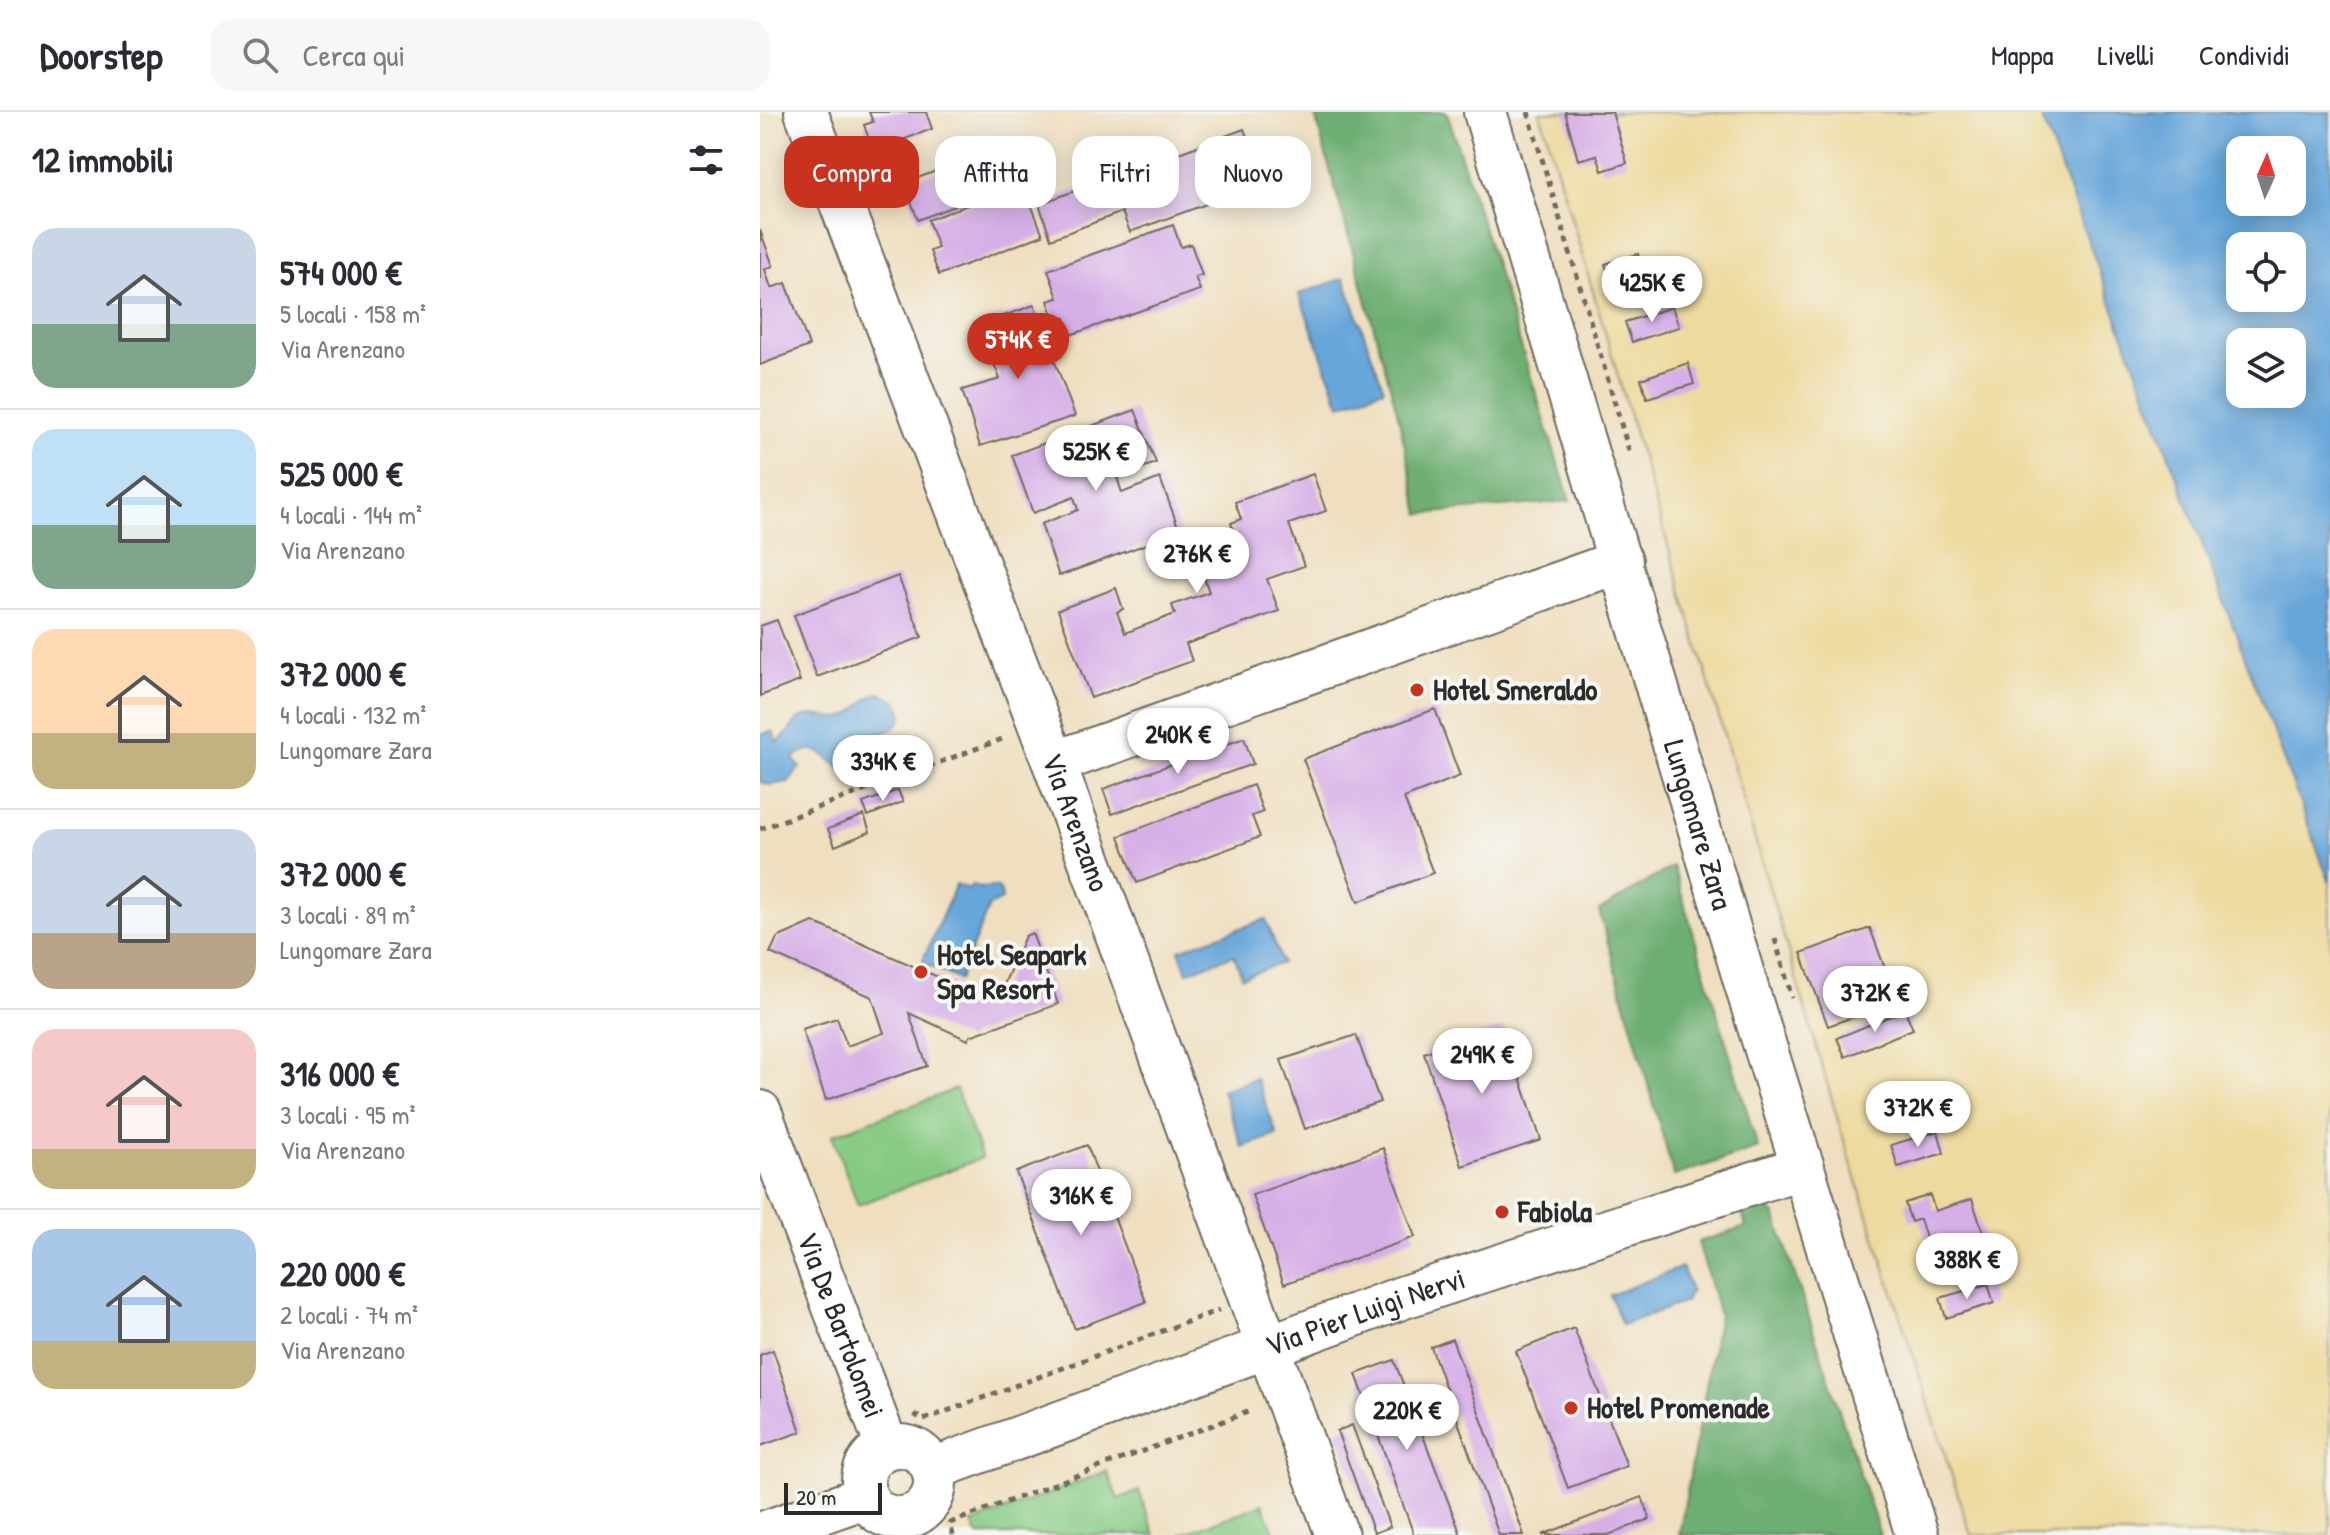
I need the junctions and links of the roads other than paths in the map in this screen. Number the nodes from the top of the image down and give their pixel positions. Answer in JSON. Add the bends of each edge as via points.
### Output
{"nodes":[{"id":1,"x":806,"y":112,"type":"edge"},
{"id":2,"x":1485,"y":112,"type":"edge"},
{"id":3,"x":1621,"y":561,"type":"junction"},
{"id":4,"x":1046,"y":744,"type":"junction"},
{"id":5,"x":760,"y":1112,"type":"edge"},
{"id":6,"x":1803,"y":1167,"type":"junction"},
{"id":7,"x":1268,"y":1347,"type":"junction"},
{"id":8,"x":887,"y":1447,"type":"junction"},
{"id":9,"x":936,"y":1511,"type":"edge"},
{"id":10,"x":885,"y":1516,"type":"edge"},
{"id":11,"x":760,"y":1534,"type":"edge"},
{"id":12,"x":1337,"y":1535,"type":"edge"},
{"id":13,"x":1917,"y":1535,"type":"edge"}],
"edges":[{"from":1,"to":4,"type":"street","name":"Via Arenzano"},
{"from":2,"to":3,"type":"street","name":"Lungomare Zara"},
{"from":3,"to":4,"type":"street"},
{"from":3,"to":6,"type":"street","name":"Lungomare Zara"},
{"from":4,"to":7,"type":"street","name":"Via Arenzano"},
{"from":5,"to":8,"type":"street","name":"Via De Bartolomei"},
{"from":6,"to":7,"type":"street","name":"Via Pier Luigi Nervi"},
{"from":6,"to":13,"type":"street","name":"Lungomare Zara"},
{"from":7,"to":9,"type":"street","name":"Via Pier Luigi Nervi"},
{"from":7,"to":12,"type":"street","name":"Via Arenzano"},
{"from":8,"to":9,"type":"street","via":[[919,1452]]},
{"from":8,"to":10,"type":"street","via":[[863,1473]]},
{"from":9,"to":10,"type":"street","name":"Via Pier Luigi Nervi"},
{"from":10,"to":11,"type":"street"}]}
